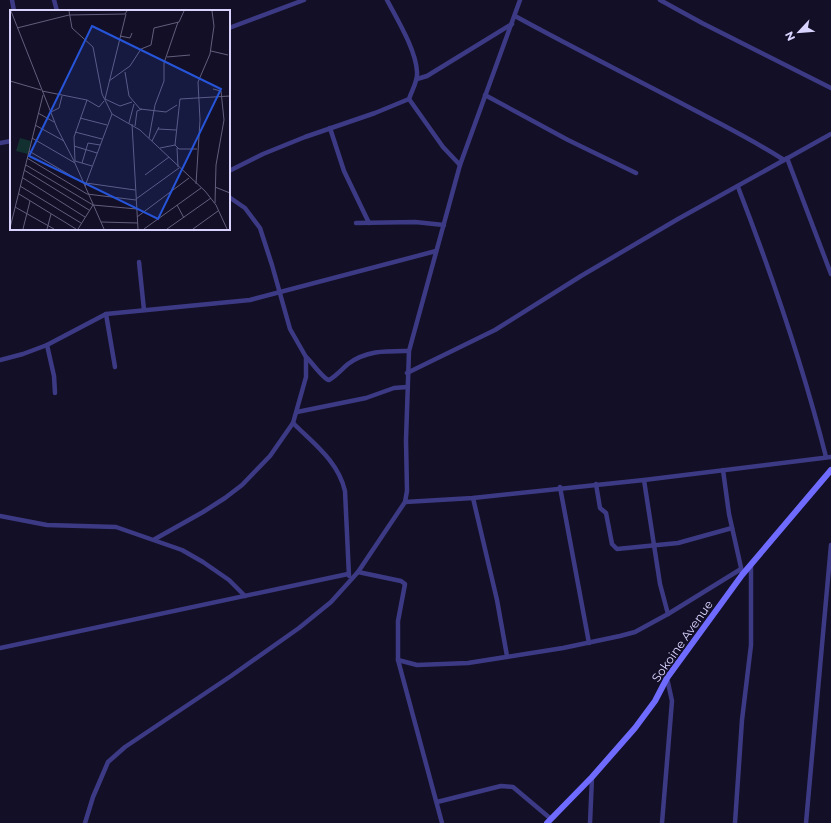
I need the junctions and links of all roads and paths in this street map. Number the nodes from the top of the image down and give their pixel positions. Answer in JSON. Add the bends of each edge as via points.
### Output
{"nodes":[{"id":1,"x":12,"y":0,"type":"edge"},
{"id":2,"x":54,"y":0,"type":"edge"},
{"id":3,"x":304,"y":0,"type":"edge"},
{"id":4,"x":387,"y":0,"type":"edge"},
{"id":5,"x":520,"y":0,"type":"edge"},
{"id":6,"x":660,"y":0,"type":"edge"},
{"id":7,"x":14,"y":10,"type":"edge"},
{"id":8,"x":58,"y":10,"type":"edge"},
{"id":9,"x":515,"y":16,"type":"junction"},
{"id":10,"x":512,"y":24,"type":"junction"},
{"id":11,"x":230,"y":28,"type":"edge"},
{"id":12,"x":417,"y":79,"type":"junction"},
{"id":13,"x":831,"y":88,"type":"edge"},
{"id":14,"x":485,"y":95,"type":"junction"},
{"id":15,"x":409,"y":99,"type":"junction"},
{"id":16,"x":330,"y":128,"type":"junction"},
{"id":17,"x":831,"y":134,"type":"edge"},
{"id":18,"x":10,"y":141,"type":"edge"},
{"id":19,"x":0,"y":143,"type":"edge"},
{"id":20,"x":786,"y":159,"type":"junction"},
{"id":21,"x":460,"y":165,"type":"junction"},
{"id":22,"x":230,"y":170,"type":"edge"},
{"id":23,"x":636,"y":173,"type":"dead end"},
{"id":24,"x":738,"y":187,"type":"junction"},
{"id":25,"x":230,"y":198,"type":"edge"},
{"id":26,"x":356,"y":223,"type":"dead end"},
{"id":27,"x":369,"y":223,"type":"junction"},
{"id":28,"x":444,"y":225,"type":"junction"},
{"id":29,"x":436,"y":251,"type":"junction"},
{"id":30,"x":139,"y":262,"type":"dead end"},
{"id":31,"x":831,"y":274,"type":"edge"},
{"id":32,"x":280,"y":292,"type":"junction"},
{"id":33,"x":144,"y":310,"type":"junction"},
{"id":34,"x":106,"y":314,"type":"junction"},
{"id":35,"x":47,"y":345,"type":"junction"},
{"id":36,"x":409,"y":351,"type":"junction"},
{"id":37,"x":306,"y":357,"type":"junction"},
{"id":38,"x":0,"y":360,"type":"edge"},
{"id":39,"x":115,"y":367,"type":"dead end"},
{"id":40,"x":407,"y":372,"type":"junction"},
{"id":41,"x":407,"y":387,"type":"junction"},
{"id":42,"x":55,"y":393,"type":"dead end"},
{"id":43,"x":297,"y":412,"type":"junction"},
{"id":44,"x":293,"y":423,"type":"junction"},
{"id":45,"x":829,"y":457,"type":"edge"},
{"id":46,"x":723,"y":470,"type":"junction"},
{"id":47,"x":831,"y":470,"type":"edge"},
{"id":48,"x":644,"y":480,"type":"junction"},
{"id":49,"x":596,"y":484,"type":"junction"},
{"id":50,"x":560,"y":487,"type":"junction"},
{"id":51,"x":473,"y":498,"type":"junction"},
{"id":52,"x":405,"y":502,"type":"junction"},
{"id":53,"x":0,"y":516,"type":"edge"},
{"id":54,"x":732,"y":528,"type":"junction"},
{"id":55,"x":154,"y":539,"type":"junction"},
{"id":56,"x":653,"y":545,"type":"junction"},
{"id":57,"x":831,"y":546,"type":"edge"},
{"id":58,"x":752,"y":564,"type":"junction"},
{"id":59,"x":358,"y":572,"type":"junction"},
{"id":60,"x":742,"y":572,"type":"junction"},
{"id":61,"x":348,"y":574,"type":"junction"},
{"id":62,"x":350,"y":581,"type":"junction"},
{"id":63,"x":245,"y":596,"type":"junction"},
{"id":64,"x":668,"y":614,"type":"junction"},
{"id":65,"x":589,"y":643,"type":"junction"},
{"id":66,"x":0,"y":648,"type":"edge"},
{"id":67,"x":507,"y":656,"type":"junction"},
{"id":68,"x":398,"y":660,"type":"junction"},
{"id":69,"x":667,"y":678,"type":"junction"},
{"id":70,"x":592,"y":777,"type":"junction"},
{"id":71,"x":437,"y":802,"type":"junction"},
{"id":72,"x":549,"y":821,"type":"edge"},
{"id":73,"x":85,"y":823,"type":"edge"},
{"id":74,"x":442,"y":823,"type":"edge"},
{"id":75,"x":590,"y":823,"type":"edge"},
{"id":76,"x":662,"y":823,"type":"edge"},
{"id":77,"x":734,"y":823,"type":"edge"},
{"id":78,"x":806,"y":823,"type":"edge"}],
"edges":[{"from":1,"to":7,"type":"street"},
{"from":2,"to":8,"type":"street"},
{"from":3,"to":11,"type":"street"},
{"from":4,"to":12,"type":"street","via":[[411,50]]},
{"from":5,"to":9,"type":"street"},
{"from":6,"to":13,"type":"street"},
{"from":9,"to":10,"type":"street"},
{"from":9,"to":20,"type":"street"},
{"from":10,"to":12,"type":"street","via":[[427,76]]},
{"from":10,"to":14,"type":"street"},
{"from":12,"to":15,"type":"street"},
{"from":14,"to":21,"type":"street"},
{"from":14,"to":23,"type":"street"},
{"from":15,"to":16,"type":"street"},
{"from":15,"to":21,"type":"street","via":[[443,147]]},
{"from":16,"to":22,"type":"street","via":[[263,154]]},
{"from":16,"to":27,"type":"street","via":[[344,171]]},
{"from":17,"to":20,"type":"street"},
{"from":18,"to":19,"type":"street"},
{"from":20,"to":24,"type":"street"},
{"from":20,"to":31,"type":"street"},
{"from":21,"to":28,"type":"street"},
{"from":24,"to":40,"type":"street","via":[[707,202],[581,276],[495,330]]},
{"from":24,"to":45,"type":"street","via":[[759,242]]},
{"from":25,"to":32,"type":"street","via":[[246,208],[260,228]]},
{"from":26,"to":27,"type":"street"},
{"from":27,"to":28,"type":"street","via":[[415,222]]},
{"from":28,"to":29,"type":"street"},
{"from":29,"to":32,"type":"street"},
{"from":29,"to":36,"type":"street"},
{"from":30,"to":33,"type":"street"},
{"from":32,"to":33,"type":"street","via":[[230,303]]},
{"from":32,"to":37,"type":"street","via":[[290,329]]},
{"from":33,"to":34,"type":"street"},
{"from":34,"to":35,"type":"street"},
{"from":34,"to":39,"type":"street"},
{"from":35,"to":38,"type":"street"},
{"from":35,"to":42,"type":"street"},
{"from":36,"to":37,"type":"street","via":[[379,351],[363,356],[329,380],[324,378]]},
{"from":36,"to":40,"type":"street"},
{"from":37,"to":43,"type":"street","via":[[306,377]]},
{"from":40,"to":41,"type":"street"},
{"from":41,"to":43,"type":"street"},
{"from":41,"to":52,"type":"street"},
{"from":43,"to":44,"type":"street"},
{"from":44,"to":55,"type":"street","via":[[270,456],[242,485],[204,512]]},
{"from":44,"to":61,"type":"street","via":[[332,461],[342,478],[345,491]]},
{"from":45,"to":46,"type":"street"},
{"from":46,"to":48,"type":"street"},
{"from":46,"to":54,"type":"street"},
{"from":47,"to":58,"type":"street","name":"Sokoine Avenue"},
{"from":48,"to":49,"type":"street"},
{"from":48,"to":56,"type":"street"},
{"from":49,"to":50,"type":"street"},
{"from":49,"to":56,"type":"street","via":[[600,508],[607,516],[614,547],[620,549]]},
{"from":50,"to":51,"type":"street"},
{"from":50,"to":65,"type":"street"},
{"from":51,"to":52,"type":"street"},
{"from":51,"to":67,"type":"street","via":[[497,600]]},
{"from":52,"to":59,"type":"street"},
{"from":53,"to":55,"type":"street","via":[[47,525],[116,527]]},
{"from":54,"to":56,"type":"street","via":[[678,543]]},
{"from":54,"to":60,"type":"street"},
{"from":55,"to":63,"type":"street","via":[[203,562],[229,580]]},
{"from":56,"to":64,"type":"street"},
{"from":57,"to":78,"type":"street"},
{"from":58,"to":60,"type":"street","name":"Sokoine Avenue"},
{"from":58,"to":77,"type":"street","via":[[751,645]]},
{"from":59,"to":62,"type":"street"},
{"from":59,"to":68,"type":"street","via":[[402,580],[405,584],[398,621]]},
{"from":60,"to":64,"type":"street"},
{"from":60,"to":69,"type":"street","name":"Sokoine Avenue"},
{"from":61,"to":62,"type":"street"},
{"from":61,"to":63,"type":"street"},
{"from":62,"to":73,"type":"street","via":[[331,602],[299,628],[125,747],[108,762]]},
{"from":63,"to":66,"type":"street"},
{"from":64,"to":65,"type":"street","via":[[635,632]]},
{"from":65,"to":67,"type":"street"},
{"from":67,"to":68,"type":"street","via":[[468,663],[432,665],[417,665]]},
{"from":68,"to":71,"type":"street"},
{"from":69,"to":70,"type":"street","name":"Sokoine Avenue","via":[[646,714]]},
{"from":69,"to":76,"type":"street","via":[[672,700]]},
{"from":70,"to":72,"type":"street","name":"Sokoine Avenue"},
{"from":70,"to":75,"type":"street"},
{"from":71,"to":72,"type":"street","via":[[494,787],[509,786],[518,790]]},
{"from":71,"to":74,"type":"street"}]}
